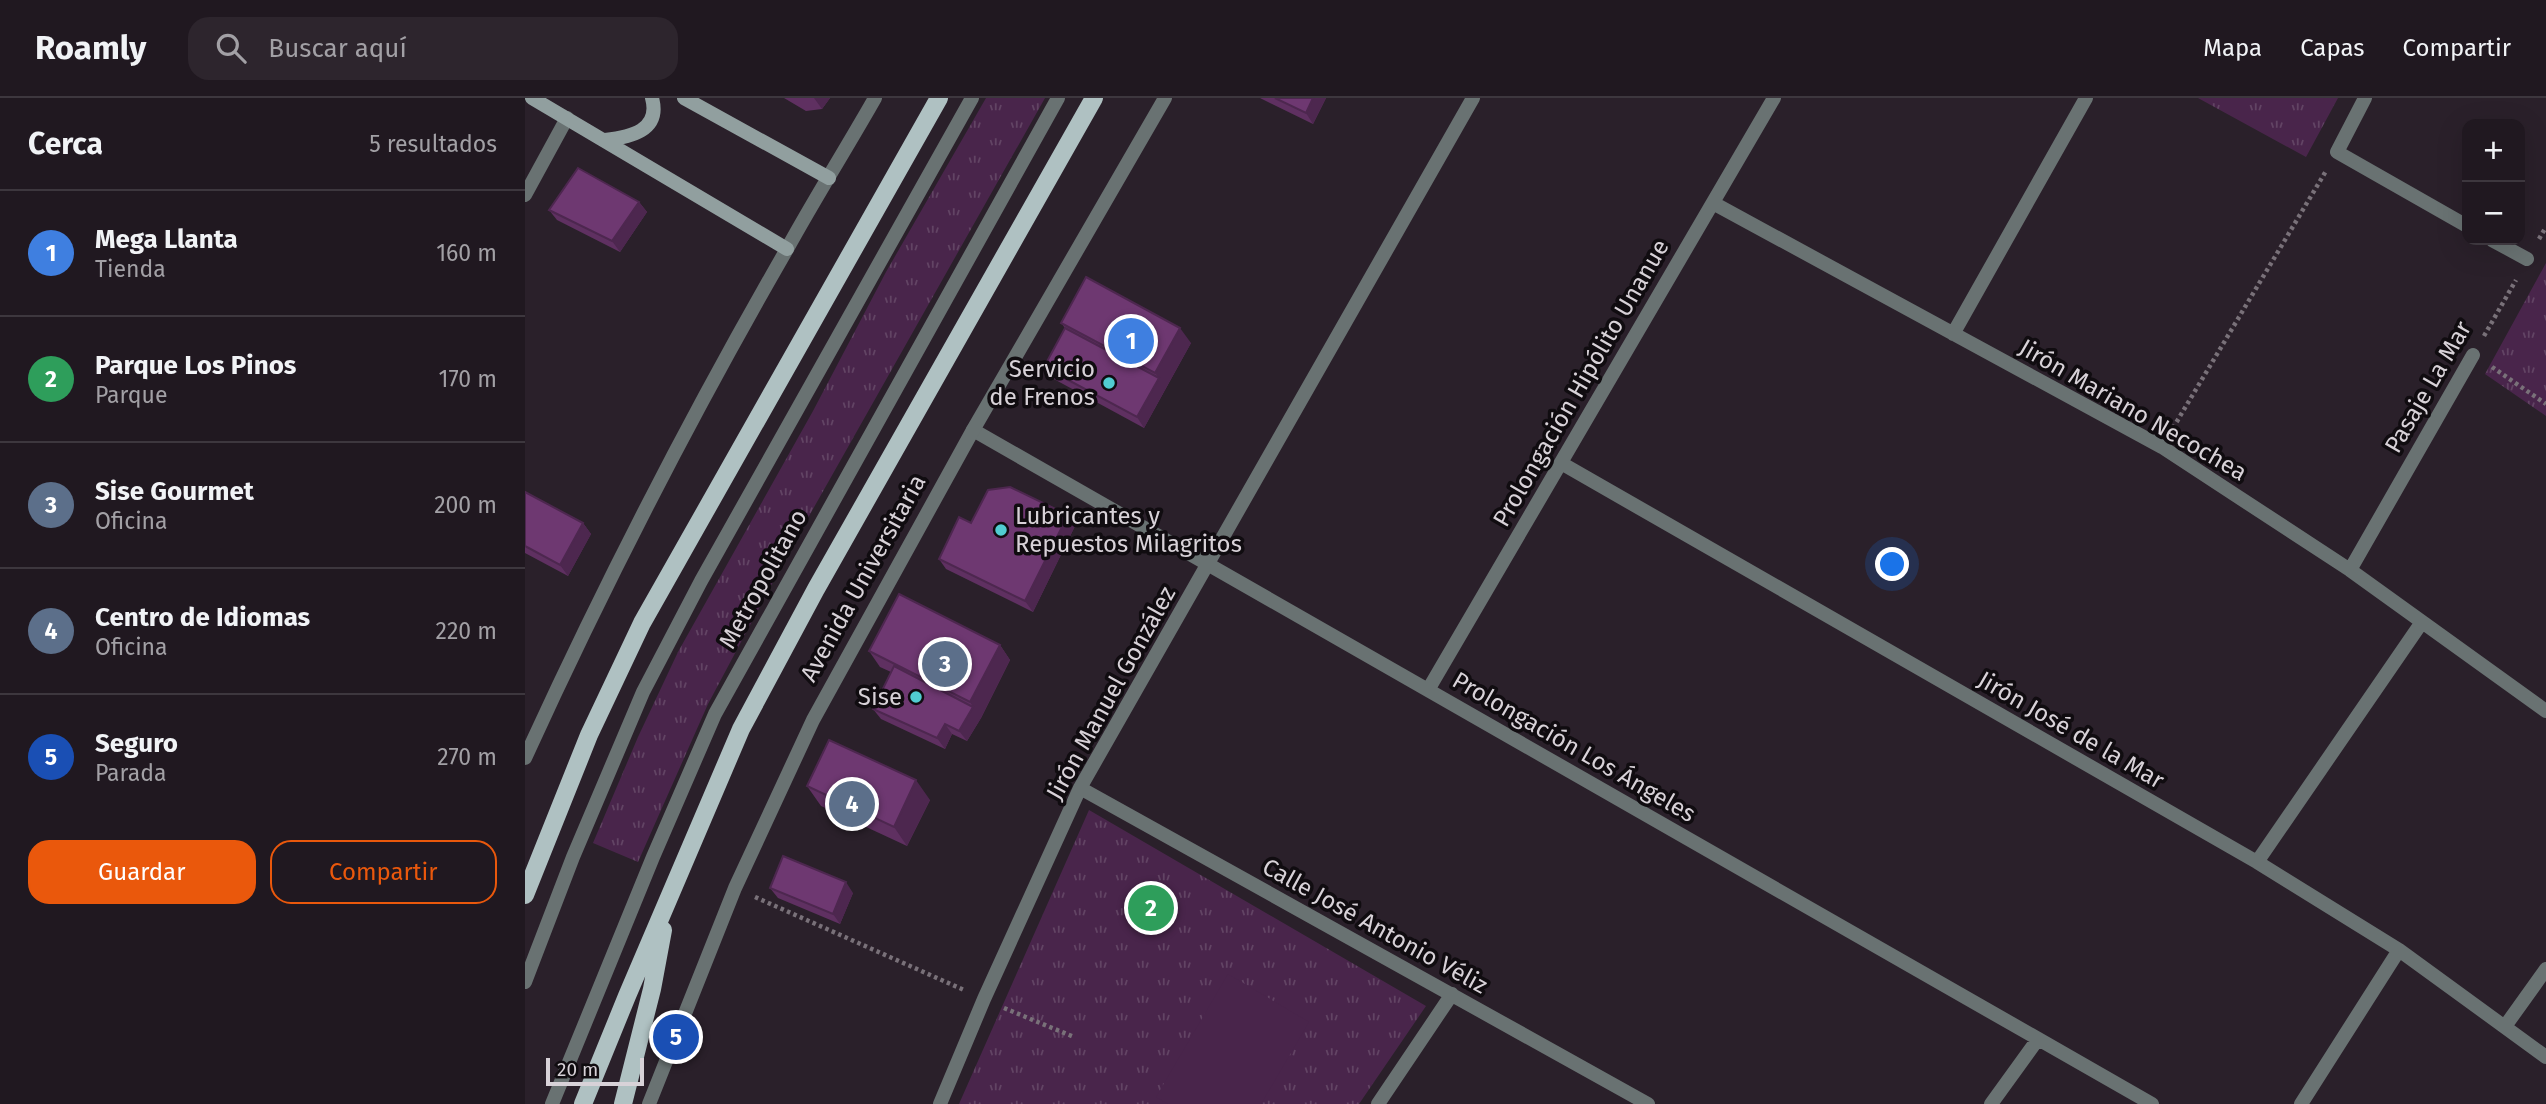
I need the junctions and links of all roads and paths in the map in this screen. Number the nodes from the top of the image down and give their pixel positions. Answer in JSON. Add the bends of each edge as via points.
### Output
{"nodes":[{"id":1,"x":533,"y":98,"type":"edge"},
{"id":2,"x":652,"y":98,"type":"edge"},
{"id":3,"x":684,"y":98,"type":"edge"},
{"id":4,"x":875,"y":98,"type":"edge"},
{"id":5,"x":939,"y":98,"type":"edge"},
{"id":6,"x":972,"y":98,"type":"edge"},
{"id":7,"x":1058,"y":98,"type":"edge"},
{"id":8,"x":1094,"y":98,"type":"edge"},
{"id":9,"x":1165,"y":98,"type":"edge"},
{"id":10,"x":1473,"y":98,"type":"edge"},
{"id":11,"x":1774,"y":98,"type":"edge"},
{"id":12,"x":2086,"y":98,"type":"edge"},
{"id":13,"x":2365,"y":98,"type":"edge"},
{"id":14,"x":567,"y":118,"type":"junction"},
{"id":15,"x":605,"y":140,"type":"junction"},
{"id":16,"x":2337,"y":152,"type":"junction"},
{"id":17,"x":829,"y":178,"type":"junction"},
{"id":18,"x":525,"y":195,"type":"edge"},
{"id":19,"x":1713,"y":203,"type":"junction"},
{"id":20,"x":2462,"y":223,"type":"edge"},
{"id":21,"x":2546,"y":227,"type":"edge"},
{"id":22,"x":2501,"y":245,"type":"edge"},
{"id":23,"x":787,"y":248,"type":"junction"},
{"id":24,"x":2527,"y":259,"type":"junction"},
{"id":25,"x":1953,"y":334,"type":"junction"},
{"id":26,"x":2473,"y":355,"type":"junction"},
{"id":27,"x":2546,"y":404,"type":"edge"},
{"id":28,"x":973,"y":430,"type":"junction"},
{"id":29,"x":2162,"y":447,"type":"junction"},
{"id":30,"x":1561,"y":463,"type":"junction"},
{"id":31,"x":1209,"y":565,"type":"junction"},
{"id":32,"x":2350,"y":570,"type":"junction"},
{"id":33,"x":2422,"y":622,"type":"junction"},
{"id":34,"x":1428,"y":690,"type":"junction"},
{"id":35,"x":2546,"y":711,"type":"edge"},
{"id":36,"x":525,"y":758,"type":"edge"},
{"id":37,"x":1080,"y":788,"type":"junction"},
{"id":38,"x":2257,"y":862,"type":"junction"},
{"id":39,"x":735,"y":888,"type":"junction"},
{"id":40,"x":525,"y":895,"type":"edge"},
{"id":41,"x":668,"y":899,"type":"junction"},
{"id":42,"x":2399,"y":950,"type":"junction"},
{"id":43,"x":2546,"y":969,"type":"edge"},
{"id":44,"x":525,"y":982,"type":"edge"},
{"id":45,"x":1452,"y":994,"type":"junction"},
{"id":46,"x":984,"y":999,"type":"junction"},
{"id":47,"x":2506,"y":1025,"type":"junction"},
{"id":48,"x":1074,"y":1037,"type":"dead end"},
{"id":49,"x":2038,"y":1039,"type":"junction"},
{"id":50,"x":2546,"y":1056,"type":"edge"},
{"id":51,"x":552,"y":1104,"type":"edge"},
{"id":52,"x":583,"y":1104,"type":"edge"},
{"id":53,"x":623,"y":1104,"type":"edge"},
{"id":54,"x":649,"y":1104,"type":"edge"},
{"id":55,"x":940,"y":1104,"type":"edge"},
{"id":56,"x":1378,"y":1104,"type":"edge"},
{"id":57,"x":1648,"y":1104,"type":"edge"},
{"id":58,"x":1991,"y":1104,"type":"edge"},
{"id":59,"x":2152,"y":1104,"type":"edge"},
{"id":60,"x":2301,"y":1104,"type":"edge"}],
"edges":[{"from":1,"to":14,"type":"main road"},
{"from":2,"to":15,"type":"main road","via":[[650,122],[638,135]]},
{"from":3,"to":17,"type":"main road"},
{"from":4,"to":17,"type":"street"},
{"from":5,"to":40,"type":"main road","via":[[642,623],[589,736]]},
{"from":6,"to":44,"type":"street","via":[[707,569],[643,692]]},
{"from":7,"to":51,"type":"street","name":"Metropolitano","via":[[715,714]]},
{"from":8,"to":41,"type":"main road","name":"Avenida Universitaria","via":[[741,729]]},
{"from":9,"to":28,"type":"street","name":"Avenida Universitaria"},
{"from":10,"to":31,"type":"street","name":"Jirón Manuel González"},
{"from":11,"to":19,"type":"street","name":"Prolongación Hipólito Unanue"},
{"from":12,"to":25,"type":"street"},
{"from":13,"to":16,"type":"street"},
{"from":14,"to":15,"type":"main road"},
{"from":14,"to":18,"type":"street"},
{"from":15,"to":23,"type":"main road"},
{"from":16,"to":20,"type":"street"},
{"from":16,"to":29,"type":"path"},
{"from":17,"to":23,"type":"street"},
{"from":19,"to":25,"type":"street","name":"Jirón Mariano Necochea"},
{"from":19,"to":30,"type":"street","name":"Prolongación Hipólito Unanue"},
{"from":21,"to":24,"type":"path","name":"Pasaje La Mar"},
{"from":22,"to":24,"type":"street"},
{"from":23,"to":36,"type":"street","via":[[632,538]]},
{"from":24,"to":26,"type":"path","name":"Pasaje La Mar"},
{"from":25,"to":29,"type":"street","name":"Jirón Mariano Necochea"},
{"from":26,"to":27,"type":"path"},
{"from":26,"to":32,"type":"street","name":"Pasaje La Mar"},
{"from":28,"to":31,"type":"street","name":"Prolongación Los Ángeles"},
{"from":28,"to":39,"type":"street","name":"Avenida Universitaria","via":[[813,720]]},
{"from":29,"to":32,"type":"street","name":"Jirón Mariano Necochea"},
{"from":30,"to":34,"type":"street","name":"Prolongación Hipólito Unanue"},
{"from":30,"to":38,"type":"street","name":"Jirón José de la Mar"},
{"from":31,"to":34,"type":"street","name":"Prolongación Los Ángeles"},
{"from":31,"to":37,"type":"street","name":"Jirón Manuel González"},
{"from":32,"to":33,"type":"street","name":"Jirón Mariano Necochea"},
{"from":33,"to":35,"type":"street","name":"Jirón Mariano Necochea"},
{"from":33,"to":38,"type":"street"},
{"from":34,"to":49,"type":"street","name":"Prolongación Los Ángeles"},
{"from":37,"to":45,"type":"street","name":"Calle José Antonio Véliz"},
{"from":37,"to":46,"type":"street","name":"Jirón Manuel González"},
{"from":38,"to":42,"type":"street","name":"Jirón José de la Mar"},
{"from":39,"to":46,"type":"path"},
{"from":39,"to":54,"type":"street","name":"Avenida Universitaria"},
{"from":41,"to":52,"type":"main road","name":"Avenida Universitaria"},
{"from":41,"to":53,"type":"main road","via":[[652,989]]},
{"from":42,"to":47,"type":"street","name":"Jirón José de la Mar"},
{"from":42,"to":60,"type":"street"},
{"from":43,"to":47,"type":"street"},
{"from":45,"to":56,"type":"street"},
{"from":45,"to":57,"type":"street","name":"Calle José Antonio Véliz"},
{"from":46,"to":48,"type":"path"},
{"from":46,"to":55,"type":"street","name":"Jirón Manuel González"},
{"from":47,"to":50,"type":"street","name":"Jirón José de la Mar"},
{"from":49,"to":58,"type":"street"},
{"from":49,"to":59,"type":"street","name":"Prolongación Los Ángeles"}]}
